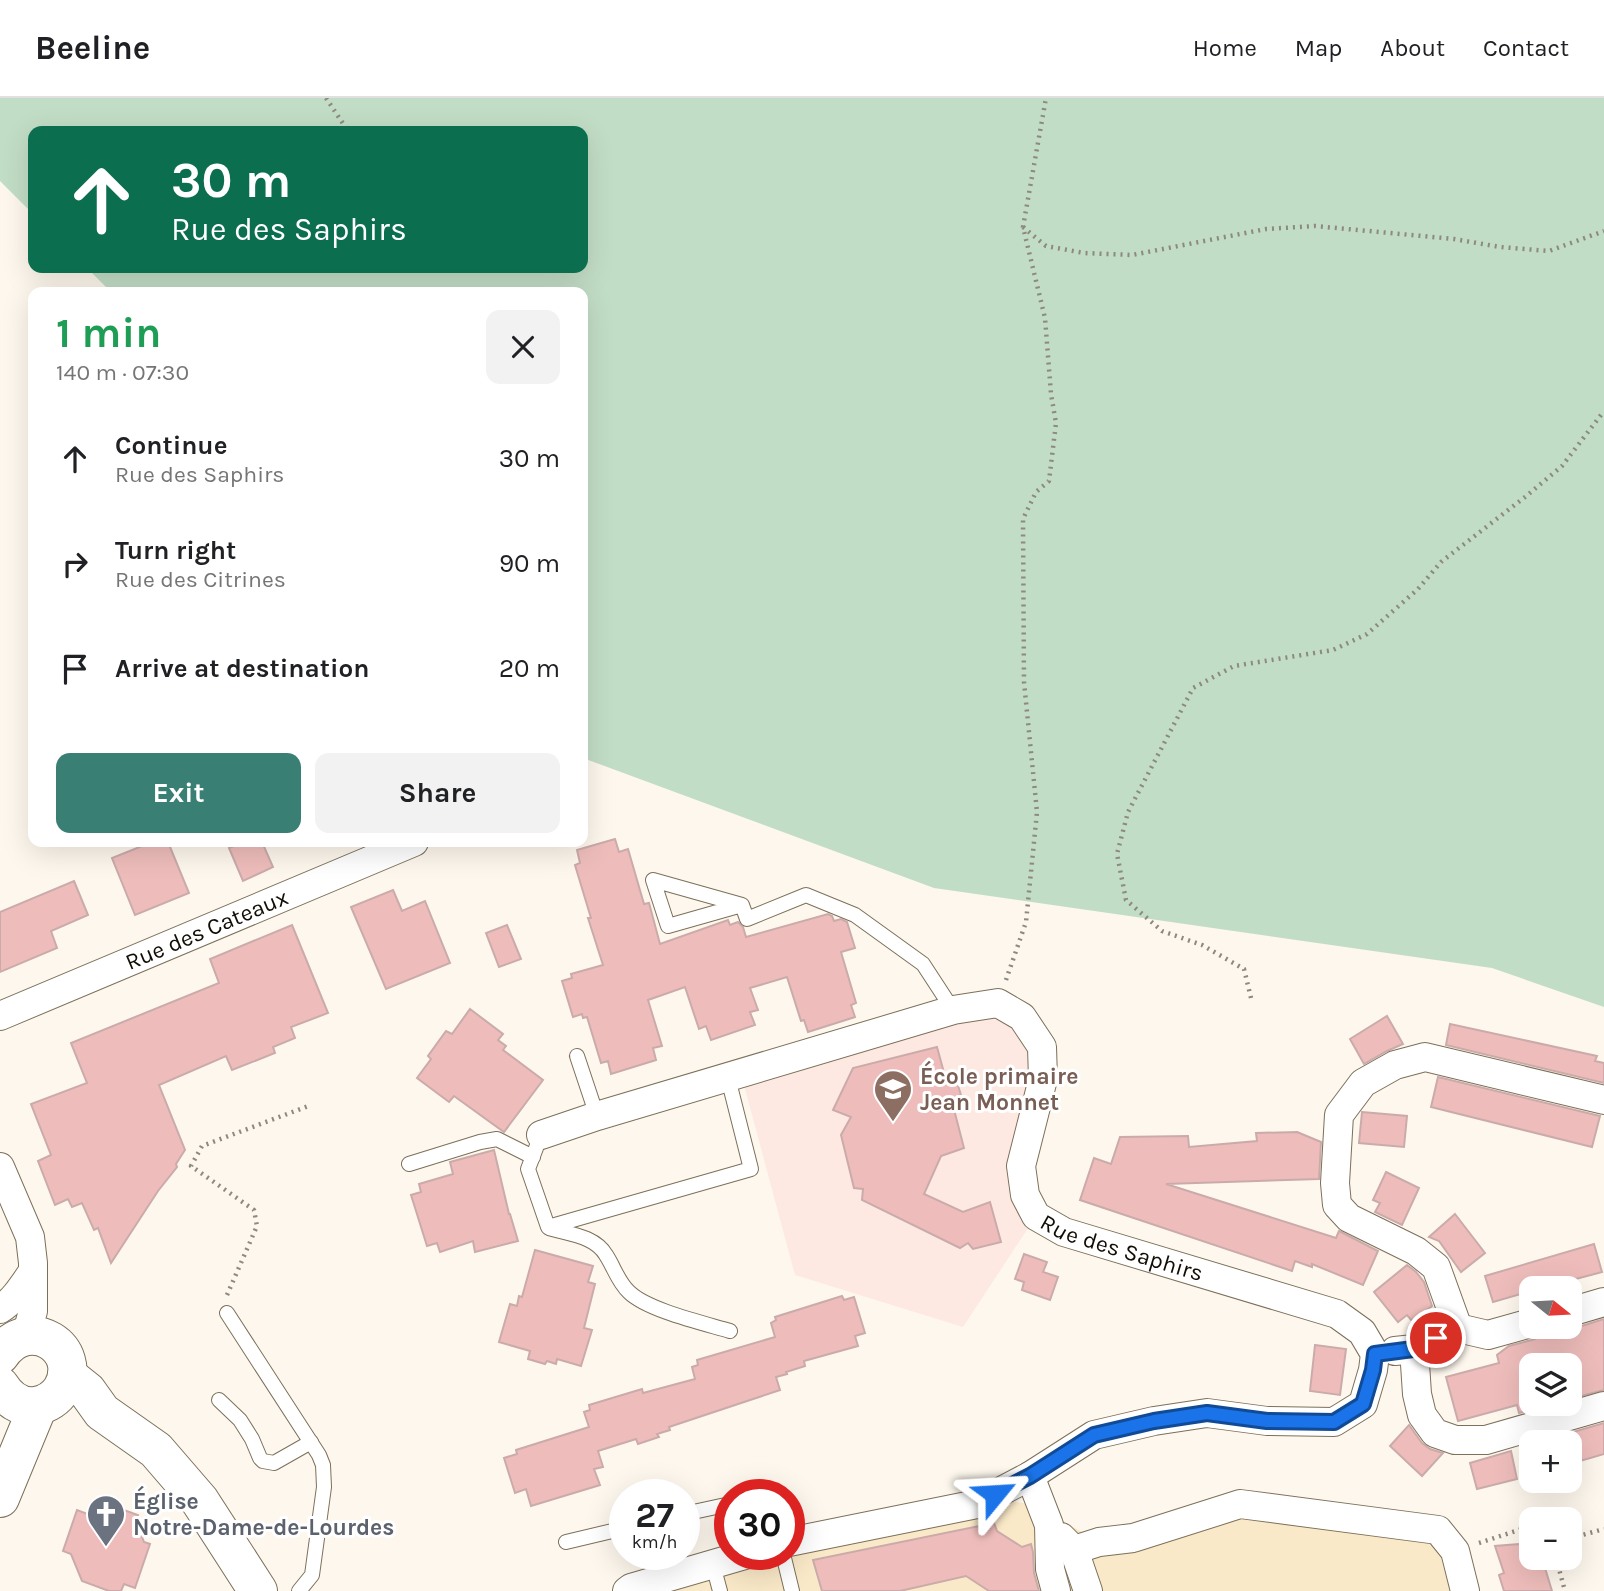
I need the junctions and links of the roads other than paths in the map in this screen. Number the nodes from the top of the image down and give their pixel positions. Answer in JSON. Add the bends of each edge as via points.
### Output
{"nodes":[{"id":1,"x":402,"y":847,"type":"edge"},
{"id":2,"x":742,"y":905,"type":"junction"},
{"id":3,"x":953,"y":1010,"type":"junction"},
{"id":4,"x":0,"y":1016,"type":"edge"},
{"id":5,"x":577,"y":1056,"type":"dead end"},
{"id":6,"x":728,"y":1078,"type":"junction"},
{"id":7,"x":1604,"y":1100,"type":"edge"},
{"id":8,"x":597,"y":1116,"type":"junction"},
{"id":9,"x":537,"y":1146,"type":"junction"},
{"id":10,"x":409,"y":1164,"type":"dead end"},
{"id":11,"x":0,"y":1167,"type":"edge"},
{"id":12,"x":548,"y":1227,"type":"junction"},
{"id":13,"x":33,"y":1267,"type":"junction"},
{"id":14,"x":1604,"y":1302,"type":"edge"},
{"id":15,"x":1582,"y":1308,"type":"edge"},
{"id":16,"x":227,"y":1313,"type":"road end"},
{"id":17,"x":1519,"y":1326,"type":"edge"},
{"id":18,"x":1458,"y":1328,"type":"junction"},
{"id":19,"x":730,"y":1331,"type":"dead end"},
{"id":20,"x":1413,"y":1349,"type":"junction"},
{"id":21,"x":1375,"y":1354,"type":"junction"},
{"id":22,"x":24,"y":1362,"type":"edge"},
{"id":23,"x":219,"y":1400,"type":"dead end"},
{"id":24,"x":1604,"y":1406,"type":"edge"},
{"id":25,"x":311,"y":1442,"type":"junction"},
{"id":26,"x":1030,"y":1476,"type":"junction"},
{"id":27,"x":2,"y":1491,"type":"edge"},
{"id":28,"x":1048,"y":1525,"type":"junction"},
{"id":29,"x":609,"y":1532,"type":"edge"},
{"id":30,"x":805,"y":1539,"type":"edge"},
{"id":31,"x":566,"y":1542,"type":"dead end"},
{"id":32,"x":1074,"y":1550,"type":"junction"},
{"id":33,"x":787,"y":1570,"type":"edge"},
{"id":34,"x":716,"y":1578,"type":"edge"},
{"id":35,"x":258,"y":1591,"type":"edge"},
{"id":36,"x":299,"y":1591,"type":"edge"},
{"id":37,"x":627,"y":1591,"type":"edge"},
{"id":38,"x":792,"y":1591,"type":"edge"},
{"id":39,"x":1056,"y":1591,"type":"edge"},
{"id":40,"x":1088,"y":1591,"type":"edge"},
{"id":41,"x":1465,"y":1591,"type":"edge"}],
"edges":[{"from":1,"to":4,"type":"street","name":"Rue des Cateaux"},
{"from":2,"to":2,"type":"lane","via":[[668,926],[653,880],[729,901]]},
{"from":2,"to":3,"type":"lane","via":[[747,919],[806,895],[855,915],[923,964]]},
{"from":3,"to":6,"type":"street"},
{"from":3,"to":21,"type":"street","name":"Rue des Saphirs","via":[[998,1003],[1022,1017],[1042,1047],[1043,1080],[1021,1166],[1025,1195],[1036,1216],[1064,1232],[1337,1314],[1362,1332]]},
{"from":5,"to":8,"type":"lane"},
{"from":6,"to":8,"type":"street"},
{"from":6,"to":12,"type":"lane","via":[[751,1169]]},
{"from":7,"to":18,"type":"street","via":[[1425,1057],[1395,1065],[1363,1083],[1339,1115],[1338,1206],[1349,1218],[1416,1251],[1436,1267]]},
{"from":8,"to":9,"type":"street"},
{"from":9,"to":10,"type":"lane","via":[[497,1139]]},
{"from":9,"to":12,"type":"lane","via":[[528,1169]]},
{"from":11,"to":13,"type":"street","via":[[30,1237]]},
{"from":12,"to":19,"type":"lane","via":[[594,1241],[628,1291],[644,1304]]},
{"from":13,"to":22,"type":"street","via":[[5,1307]]},
{"from":13,"to":22,"type":"street","via":[[51,1328]]},
{"from":14,"to":15,"type":"street"},
{"from":16,"to":25,"type":"lane"},
{"from":17,"to":18,"type":"street","via":[[1488,1335]]},
{"from":18,"to":20,"type":"street"},
{"from":20,"to":21,"type":"street"},
{"from":20,"to":24,"type":"street","via":[[1422,1415],[1435,1433],[1455,1440],[1486,1440]]},
{"from":21,"to":26,"type":"street","via":[[1363,1404],[1334,1422],[1267,1421],[1207,1413],[1154,1421],[1094,1435]]},
{"from":22,"to":27,"type":"main road","via":[[6,1429]]},
{"from":22,"to":35,"type":"main road","via":[[156,1450],[200,1501]]},
{"from":23,"to":25,"type":"lane","via":[[240,1420],[263,1461],[274,1463]]},
{"from":25,"to":36,"type":"lane","via":[[323,1465],[324,1486],[312,1575]]},
{"from":26,"to":28,"type":"street"},
{"from":26,"to":30,"type":"street","via":[[977,1504]]},
{"from":28,"to":32,"type":"street"},
{"from":28,"to":39,"type":"street"},
{"from":29,"to":31,"type":"lane"},
{"from":32,"to":40,"type":"street"},
{"from":32,"to":41,"type":"street","via":[[1133,1538],[1240,1504],[1438,1530],[1455,1550]]},
{"from":33,"to":38,"type":"lane"},
{"from":34,"to":37,"type":"street"}]}
